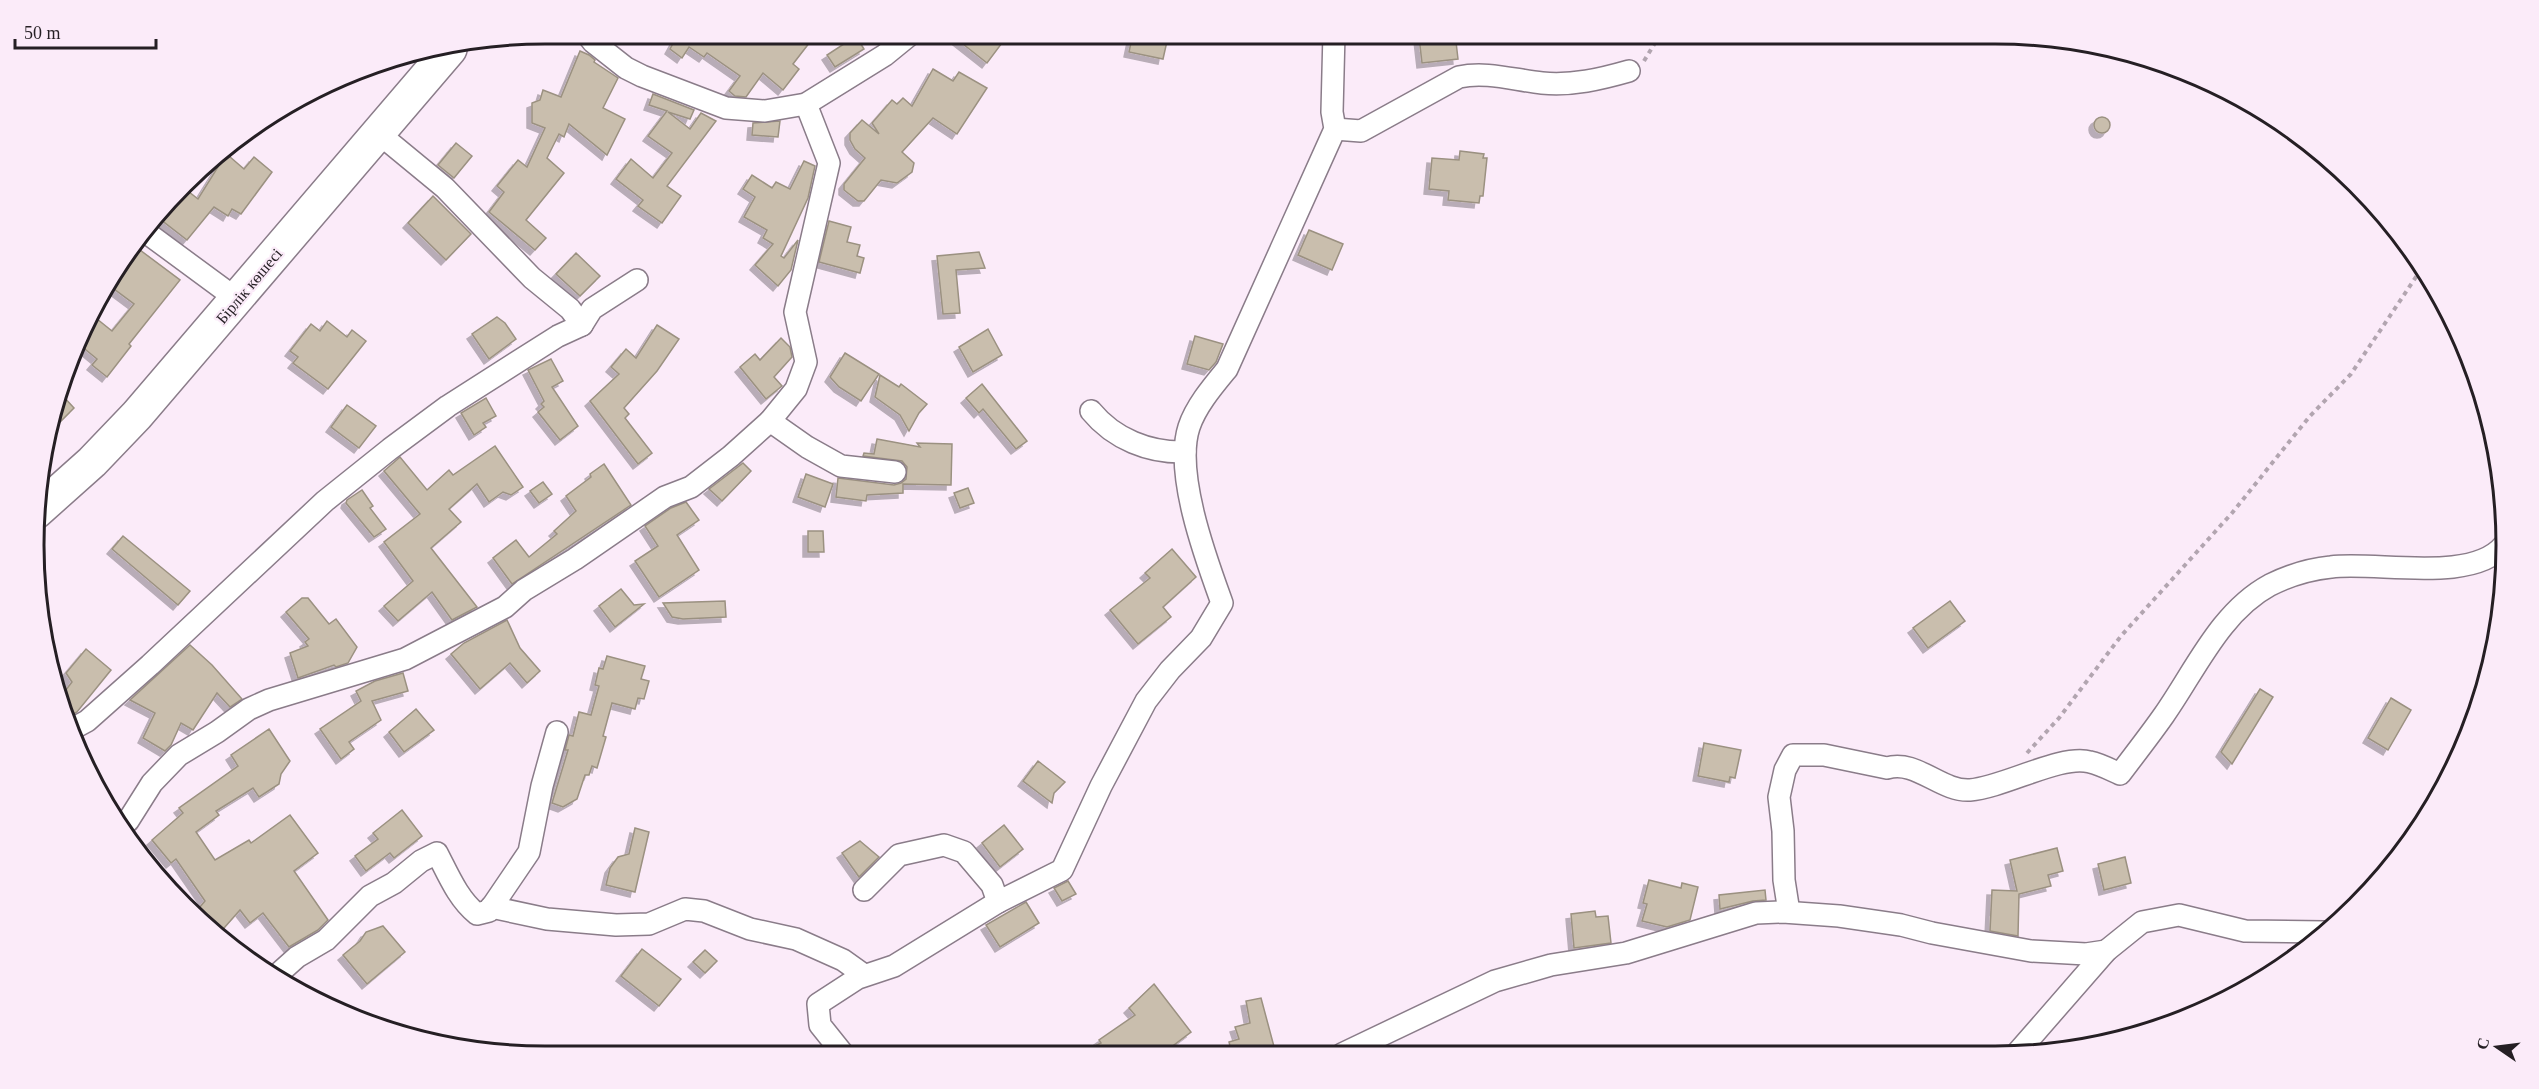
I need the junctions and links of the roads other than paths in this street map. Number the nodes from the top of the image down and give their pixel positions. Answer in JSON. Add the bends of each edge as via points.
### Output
{"nodes":[{"id":1,"x":596,"y":44,"type":"edge"},
{"id":2,"x":898,"y":44,"type":"edge"},
{"id":3,"x":1334,"y":44,"type":"edge"},
{"id":4,"x":446,"y":53,"type":"edge"},
{"id":5,"x":1629,"y":71,"type":"road end"},
{"id":6,"x":807,"y":104,"type":"junction"},
{"id":7,"x":1335,"y":129,"type":"junction"},
{"id":8,"x":377,"y":132,"type":"junction"},
{"id":9,"x":151,"y":236,"type":"edge"},
{"id":10,"x":638,"y":280,"type":"dead end"},
{"id":11,"x":238,"y":300,"type":"junction"},
{"id":12,"x":582,"y":325,"type":"junction"},
{"id":13,"x":1091,"y":411,"type":"dead end"},
{"id":14,"x":770,"y":421,"type":"junction"},
{"id":15,"x":1185,"y":452,"type":"junction"},
{"id":16,"x":895,"y":472,"type":"dead end"},
{"id":17,"x":46,"y":503,"type":"edge"},
{"id":18,"x":2496,"y":550,"type":"edge"},
{"id":19,"x":78,"y":726,"type":"edge"},
{"id":20,"x":557,"y":732,"type":"dead end"},
{"id":21,"x":128,"y":821,"type":"dead end"},
{"id":22,"x":864,"y":890,"type":"dead end"},
{"id":23,"x":998,"y":902,"type":"junction"},
{"id":24,"x":492,"y":907,"type":"junction"},
{"id":25,"x":1789,"y":912,"type":"junction"},
{"id":26,"x":2312,"y":932,"type":"edge"},
{"id":27,"x":2106,"y":951,"type":"junction"},
{"id":28,"x":282,"y":971,"type":"edge"},
{"id":29,"x":864,"y":975,"type":"junction"},
{"id":30,"x":2025,"y":1044,"type":"edge"},
{"id":31,"x":837,"y":1046,"type":"edge"},
{"id":32,"x":1359,"y":1046,"type":"edge"}],
"edges":[{"from":1,"to":6,"type":"street","via":[[626,68],[726,108],[765,111]]},
{"from":2,"to":6,"type":"street"},
{"from":3,"to":7,"type":"street"},
{"from":4,"to":8,"type":"main road","name":"Бірлік көшесі"},
{"from":5,"to":7,"type":"street","via":[[1574,83],[1474,74],[1459,77],[1361,131]]},
{"from":6,"to":14,"type":"street","via":[[829,163],[795,312],[806,362],[796,389]]},
{"from":7,"to":15,"type":"street","via":[[1227,369],[1188,428]]},
{"from":8,"to":11,"type":"main road","name":"Бірлік көшесі"},
{"from":8,"to":12,"type":"street","via":[[445,188]]},
{"from":9,"to":11,"type":"street"},
{"from":10,"to":12,"type":"street","via":[[592,309]]},
{"from":11,"to":17,"type":"main road","name":"Бірлік көшесі","via":[[107,446]]},
{"from":12,"to":19,"type":"street","via":[[558,336],[448,406],[390,449],[325,501],[150,665]]},
{"from":13,"to":15,"type":"street","via":[[1101,424],[1122,438],[1167,452]]},
{"from":14,"to":16,"type":"street","via":[[841,466]]},
{"from":14,"to":21,"type":"street","via":[[692,487],[665,497],[524,590],[505,607],[405,659],[249,709],[179,755],[152,783]]},
{"from":15,"to":23,"type":"street","via":[[1202,549],[1222,603],[1201,638],[1146,701],[1062,870]]},
{"from":18,"to":25,"type":"street","via":[[2479,561],[2423,569],[2332,566],[2269,586],[2242,606],[2220,630],[2120,774],[2089,761],[2050,766],[2004,783],[1968,790],[1947,787],[1926,774],[1895,765],[1887,768],[1824,755],[1793,755],[1779,797]]},
{"from":20,"to":24,"type":"street","via":[[529,852]]},
{"from":22,"to":23,"type":"street","via":[[899,855],[944,845],[964,852],[992,885]]},
{"from":23,"to":29,"type":"street","via":[[894,966]]},
{"from":24,"to":28,"type":"street","via":[[477,914],[469,907],[437,853],[370,896],[326,940]]},
{"from":24,"to":29,"type":"street","via":[[547,919],[616,925],[649,924],[685,909],[704,911],[750,929],[796,939],[843,960]]},
{"from":25,"to":27,"type":"street","via":[[1901,925],[2031,951]]},
{"from":25,"to":32,"type":"street","via":[[1756,913],[1626,953],[1522,972]]},
{"from":26,"to":27,"type":"street","via":[[2245,931],[2179,915],[2142,922]]},
{"from":27,"to":30,"type":"street"},
{"from":29,"to":31,"type":"street","via":[[818,1004],[820,1024]]}]}
